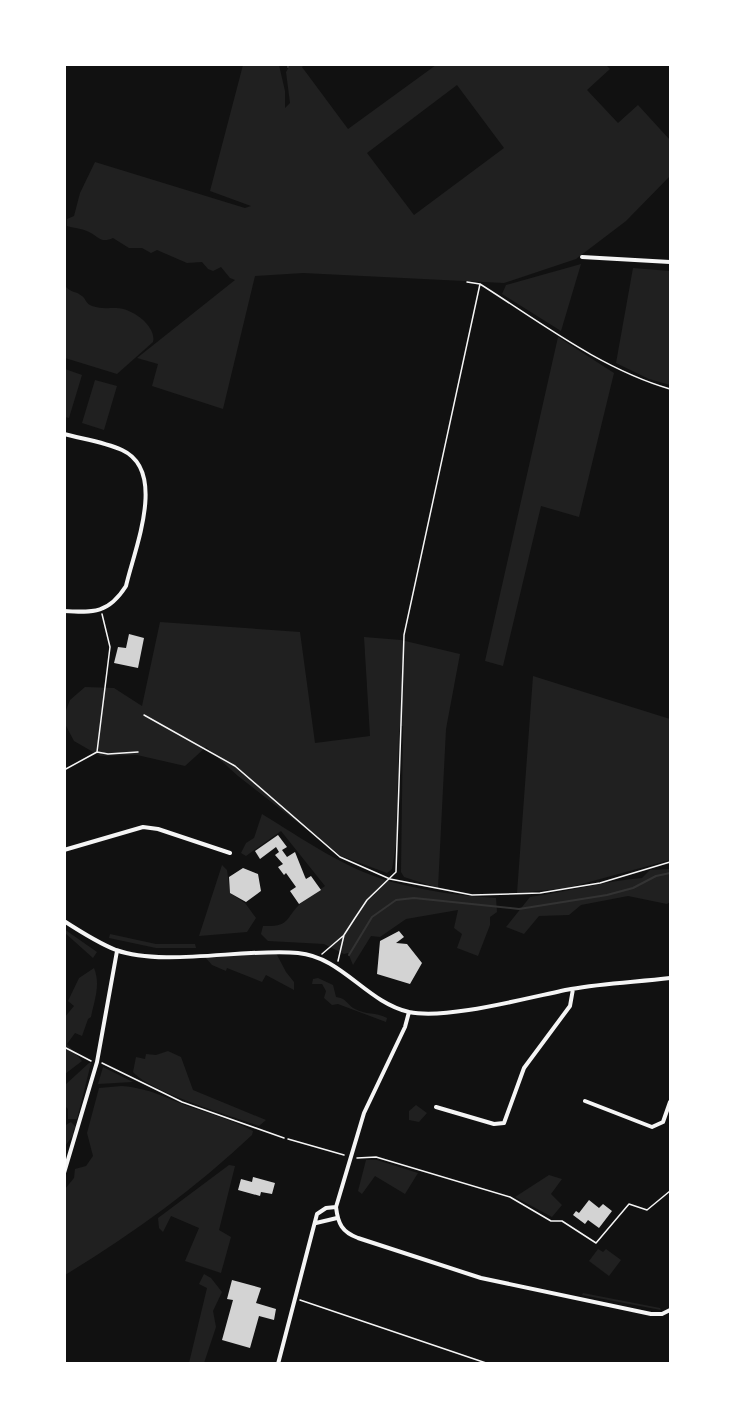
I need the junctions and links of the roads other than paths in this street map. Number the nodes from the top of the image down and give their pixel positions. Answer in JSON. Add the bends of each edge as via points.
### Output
{"nodes":[{"id":1,"x":582,"y":257,"type":"dead end"},
{"id":2,"x":670,"y":262,"type":"edge"},
{"id":3,"x":64,"y":434,"type":"edge"},
{"id":4,"x":64,"y":611,"type":"edge"},
{"id":5,"x":64,"y":850,"type":"edge"},
{"id":6,"x":230,"y":853,"type":"dead end"},
{"id":7,"x":64,"y":921,"type":"edge"},
{"id":8,"x":117,"y":951,"type":"junction"},
{"id":9,"x":670,"y":978,"type":"edge"},
{"id":10,"x":573,"y":989,"type":"junction"},
{"id":11,"x":409,"y":1012,"type":"junction"},
{"id":12,"x":585,"y":1101,"type":"dead end"},
{"id":13,"x":670,"y":1102,"type":"edge"},
{"id":14,"x":436,"y":1107,"type":"dead end"},
{"id":15,"x":64,"y":1173,"type":"edge"},
{"id":16,"x":336,"y":1207,"type":"junction"},
{"id":17,"x":337,"y":1218,"type":"junction"},
{"id":18,"x":316,"y":1223,"type":"junction"},
{"id":19,"x":670,"y":1310,"type":"edge"},
{"id":20,"x":278,"y":1364,"type":"edge"}],
"edges":[{"from":1,"to":2,"type":"street"},
{"from":3,"to":4,"type":"street","via":[[132,456],[142,468],[148,494],[126,586],[111,605],[101,610]]},
{"from":5,"to":6,"type":"street","via":[[143,827]]},
{"from":7,"to":8,"type":"street"},
{"from":8,"to":11,"type":"street","via":[[171,956],[277,951],[305,954],[334,967],[373,997]]},
{"from":8,"to":15,"type":"street","via":[[97,1062]]},
{"from":9,"to":10,"type":"street"},
{"from":10,"to":11,"type":"street","via":[[450,1012]]},
{"from":10,"to":14,"type":"street","via":[[570,1006],[524,1068],[504,1123],[494,1124]]},
{"from":11,"to":16,"type":"street","via":[[364,1113]]},
{"from":12,"to":13,"type":"street","via":[[652,1127],[663,1122]]},
{"from":16,"to":17,"type":"street"},
{"from":16,"to":18,"type":"street","via":[[321,1211]]},
{"from":17,"to":18,"type":"street"},
{"from":17,"to":19,"type":"street","via":[[344,1231],[355,1238],[470,1274],[651,1314]]},
{"from":18,"to":20,"type":"street"}]}
